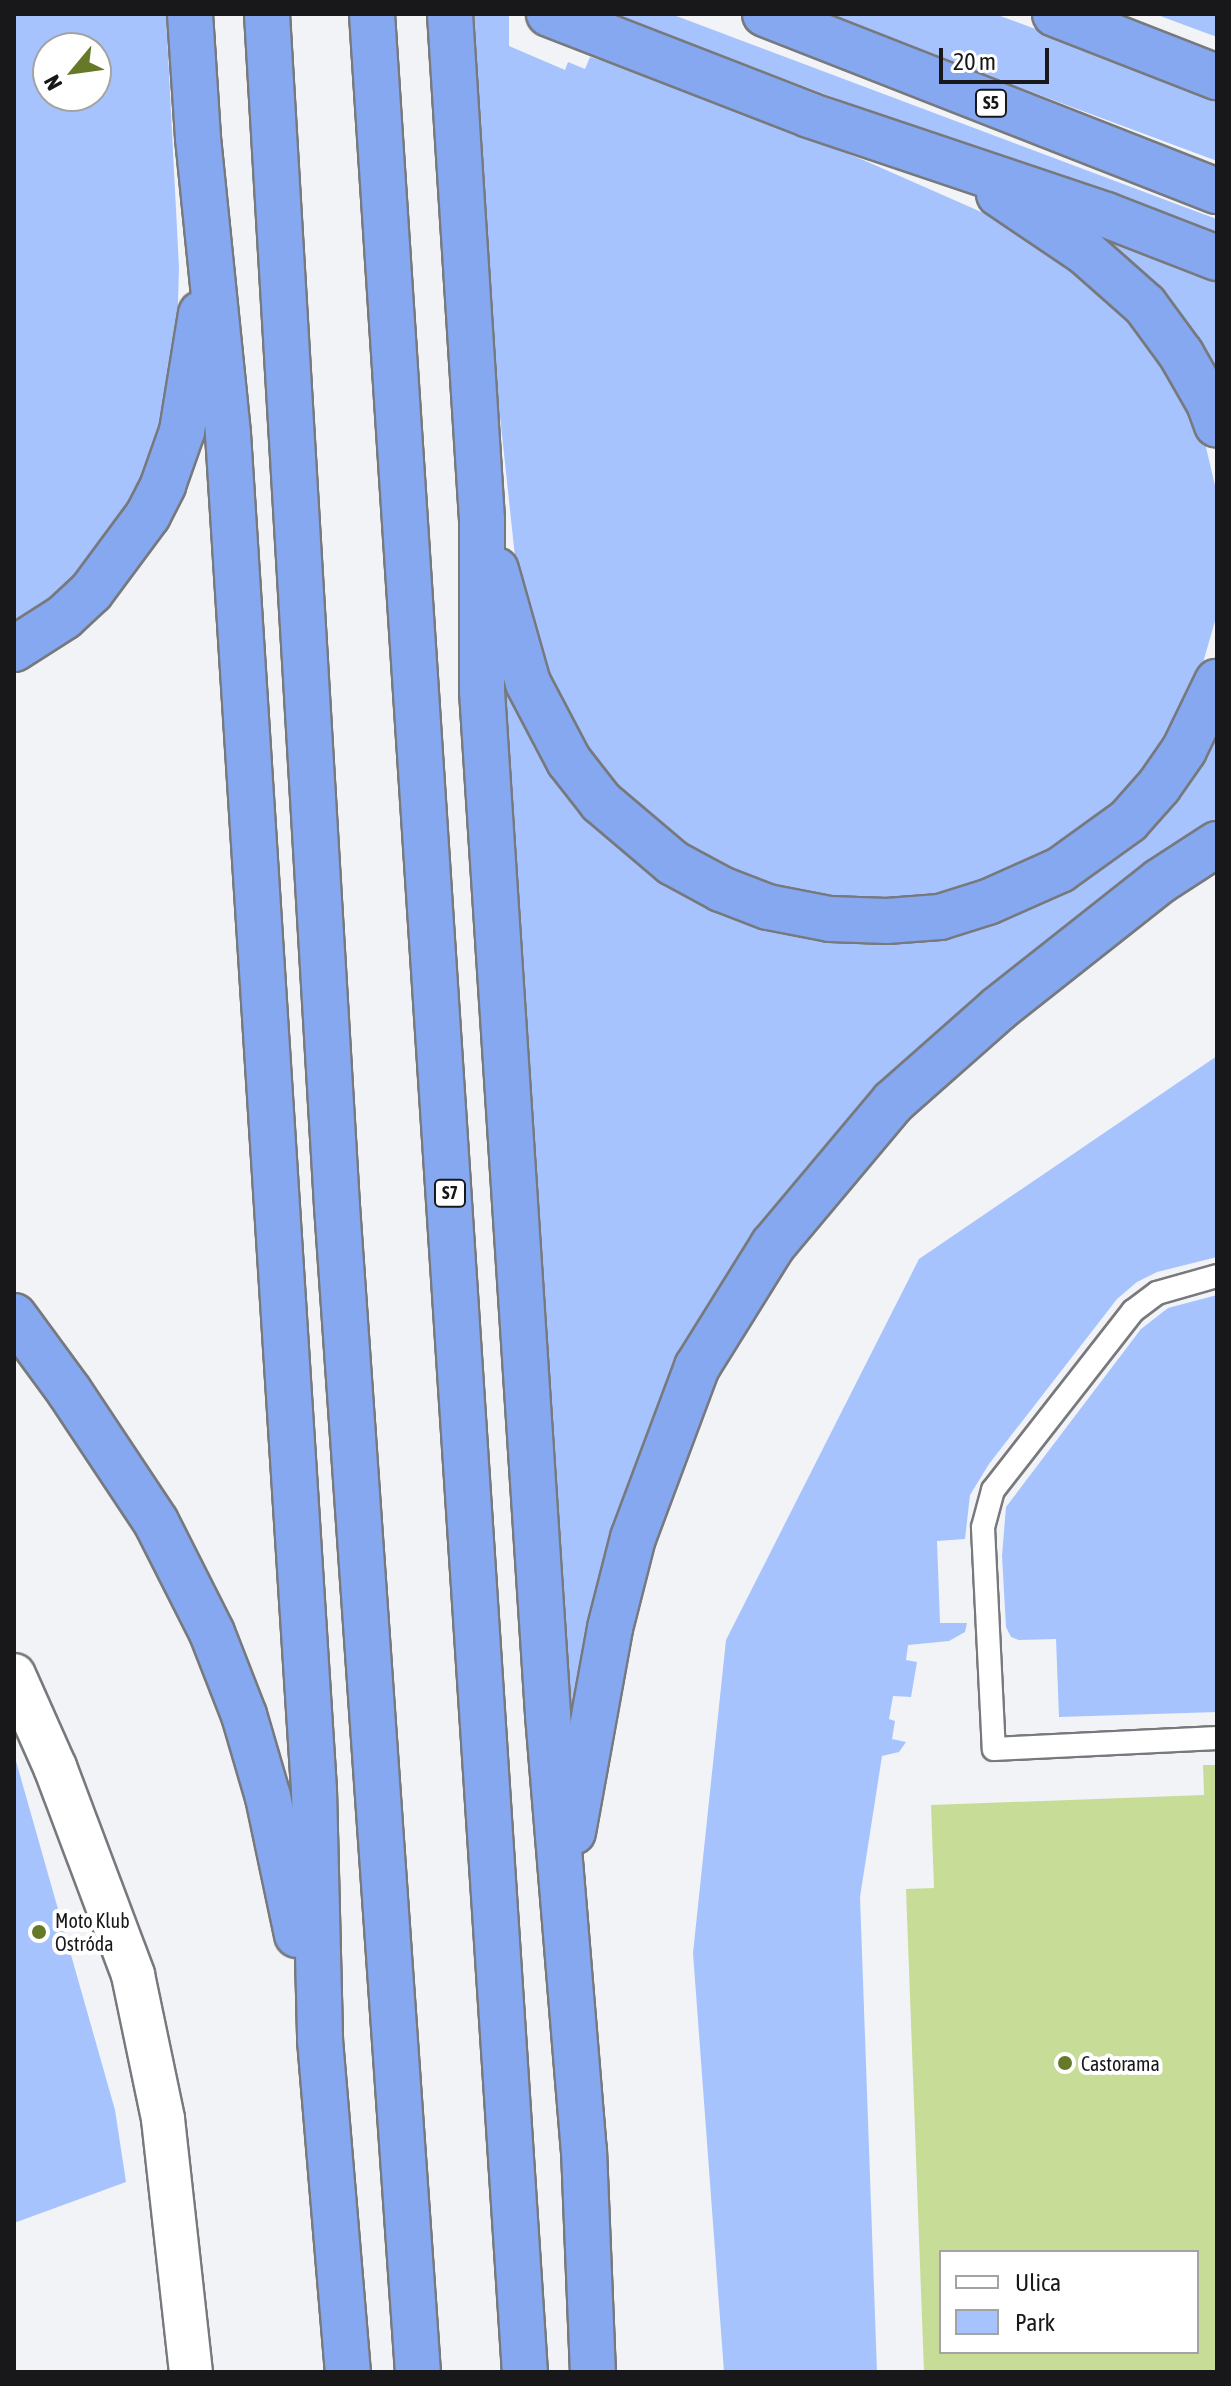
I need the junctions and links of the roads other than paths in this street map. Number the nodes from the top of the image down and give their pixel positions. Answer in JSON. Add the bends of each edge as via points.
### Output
{"nodes":[{"id":1,"x":190,"y":14,"type":"edge"},
{"id":2,"x":267,"y":14,"type":"edge"},
{"id":3,"x":372,"y":14,"type":"edge"},
{"id":4,"x":450,"y":14,"type":"edge"},
{"id":5,"x":549,"y":14,"type":"edge"},
{"id":6,"x":765,"y":14,"type":"edge"},
{"id":7,"x":1055,"y":14,"type":"edge"},
{"id":8,"x":1217,"y":77,"type":"edge"},
{"id":9,"x":954,"y":163,"type":"junction"},
{"id":10,"x":1217,"y":191,"type":"edge"},
{"id":11,"x":210,"y":257,"type":"junction"},
{"id":12,"x":1217,"y":258,"type":"edge"},
{"id":13,"x":1217,"y":425,"type":"edge"},
{"id":14,"x":482,"y":520,"type":"junction"},
{"id":15,"x":14,"y":649,"type":"edge"},
{"id":16,"x":1217,"y":682,"type":"edge"},
{"id":17,"x":1217,"y":844,"type":"edge"},
{"id":18,"x":1217,"y":1276,"type":"edge"},
{"id":19,"x":14,"y":1316,"type":"edge"},
{"id":20,"x":14,"y":1675,"type":"edge"},
{"id":21,"x":1217,"y":1738,"type":"edge"},
{"id":22,"x":562,"y":1890,"type":"junction"},
{"id":23,"x":320,"y":2040,"type":"junction"},
{"id":24,"x":191,"y":2372,"type":"edge"},
{"id":25,"x":348,"y":2372,"type":"edge"},
{"id":26,"x":418,"y":2372,"type":"edge"},
{"id":27,"x":525,"y":2372,"type":"edge"},
{"id":28,"x":593,"y":2372,"type":"edge"}],
"edges":[{"from":1,"to":11,"type":"highway"},
{"from":2,"to":26,"type":"highway","via":[[338,1222]]},
{"from":3,"to":27,"type":"highway","number":"S7"},
{"from":4,"to":14,"type":"highway"},
{"from":5,"to":9,"type":"highway","via":[[809,115]]},
{"from":6,"to":10,"type":"highway","number":"S5"},
{"from":7,"to":8,"type":"highway"},
{"from":9,"to":12,"type":"highway"},
{"from":9,"to":13,"type":"highway","via":[[1085,252],[1145,305],[1181,354]]},
{"from":11,"to":15,"type":"highway","via":[[182,431],[163,485],[117,561],[91,592],[64,617]]},
{"from":11,"to":23,"type":"highway","via":[[228,434],[273,1116],[313,1774]]},
{"from":14,"to":16,"type":"highway","via":[[528,683],[569,761],[601,802],[673,863],[768,907],[830,919],[887,921],[940,917],[1025,888],[1093,849],[1128,821],[1184,750]]},
{"from":14,"to":22,"type":"highway","via":[[482,691]]},
{"from":17,"to":22,"type":"highway","via":[[1160,881],[998,1009],[893,1102],[773,1245],[712,1342],[697,1367],[633,1538],[610,1628]]},
{"from":18,"to":21,"type":"lane","via":[[1157,1293],[1133,1311],[993,1490],[983,1528],[994,1749]]},
{"from":19,"to":23,"type":"highway","via":[[156,1522],[212,1633],[268,1797]]},
{"from":20,"to":24,"type":"street","via":[[55,1767],[133,1975],[163,2119]]},
{"from":22,"to":28,"type":"highway","via":[[584,2150]]},
{"from":23,"to":25,"type":"highway"}]}
